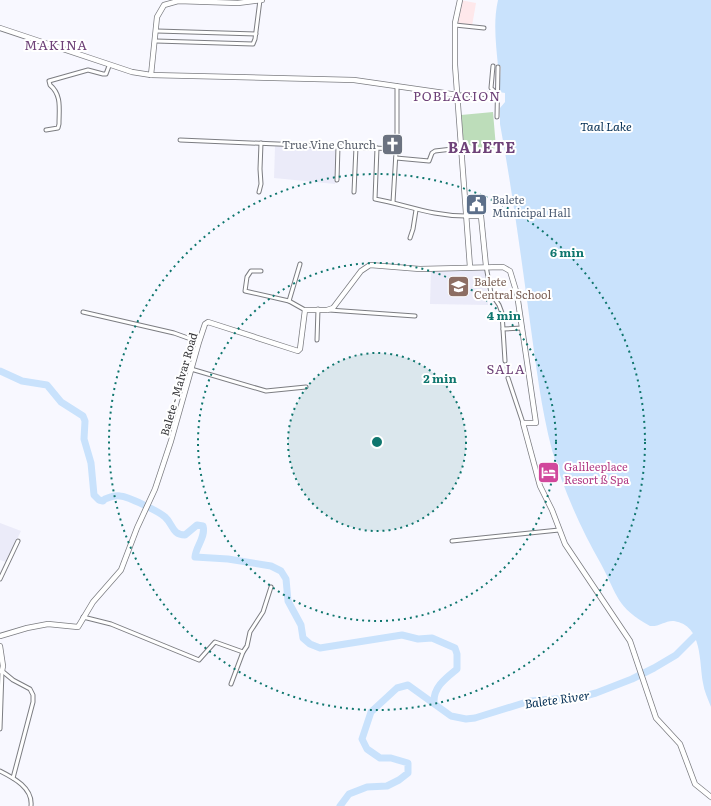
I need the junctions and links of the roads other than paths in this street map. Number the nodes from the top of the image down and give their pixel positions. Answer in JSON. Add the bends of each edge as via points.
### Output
{"nodes":[{"id":1,"x":261,"y":0,"type":"edge"},
{"id":2,"x":460,"y":0,"type":"edge"},
{"id":3,"x":455,"y":25,"type":"junction"},
{"id":4,"x":0,"y":28,"type":"edge"},
{"id":5,"x":484,"y":28,"type":"dead end"},
{"id":6,"x":157,"y":31,"type":"junction"},
{"id":7,"x":256,"y":34,"type":"junction"},
{"id":8,"x":156,"y":41,"type":"junction"},
{"id":9,"x":109,"y":66,"type":"junction"},
{"id":10,"x":493,"y":66,"type":"dead end"},
{"id":11,"x":498,"y":67,"type":"dead end"},
{"id":12,"x":151,"y":75,"type":"junction"},
{"id":13,"x":397,"y":86,"type":"junction"},
{"id":14,"x":458,"y":95,"type":"junction"},
{"id":15,"x":497,"y":96,"type":"junction"},
{"id":16,"x":497,"y":118,"type":"dead end"},
{"id":17,"x":46,"y":130,"type":"dead end"},
{"id":18,"x":180,"y":140,"type":"dead end"},
{"id":19,"x":261,"y":143,"type":"junction"},
{"id":20,"x":338,"y":146,"type":"junction"},
{"id":21,"x":356,"y":147,"type":"junction"},
{"id":22,"x":377,"y":148,"type":"junction"},
{"id":23,"x":462,"y":148,"type":"junction"},
{"id":24,"x":397,"y":149,"type":"junction"},
{"id":25,"x":396,"y":158,"type":"junction"},
{"id":26,"x":337,"y":180,"type":"dead end"},
{"id":27,"x":259,"y":192,"type":"dead end"},
{"id":28,"x":354,"y":192,"type":"dead end"},
{"id":29,"x":393,"y":202,"type":"junction"},
{"id":30,"x":416,"y":210,"type":"junction"},
{"id":31,"x":466,"y":216,"type":"junction"},
{"id":32,"x":410,"y":238,"type":"dead end"},
{"id":33,"x":300,"y":264,"type":"dead end"},
{"id":34,"x":486,"y":266,"type":"junction"},
{"id":35,"x":470,"y":267,"type":"junction"},
{"id":36,"x":261,"y":271,"type":"dead end"},
{"id":37,"x":289,"y":301,"type":"junction"},
{"id":38,"x":305,"y":310,"type":"junction"},
{"id":39,"x":318,"y":310,"type":"junction"},
{"id":40,"x":327,"y":310,"type":"junction"},
{"id":41,"x":83,"y":312,"type":"dead end"},
{"id":42,"x":415,"y":316,"type":"dead end"},
{"id":43,"x":522,"y":328,"type":"junction"},
{"id":44,"x":503,"y":329,"type":"junction"},
{"id":45,"x":317,"y":340,"type":"dead end"},
{"id":46,"x":199,"y":342,"type":"junction"},
{"id":47,"x":505,"y":361,"type":"tunnel mouth"},
{"id":48,"x":191,"y":369,"type":"junction"},
{"id":49,"x":508,"y":378,"type":"tunnel mouth"},
{"id":50,"x":306,"y":387,"type":"dead end"},
{"id":51,"x":523,"y":423,"type":"junction"},
{"id":52,"x":559,"y":530,"type":"junction"},
{"id":53,"x":18,"y":541,"type":"dead end"},
{"id":54,"x":452,"y":541,"type":"dead end"},
{"id":55,"x":0,"y":579,"type":"edge"},
{"id":56,"x":271,"y":587,"type":"dead end"},
{"id":57,"x":83,"y":617,"type":"junction"},
{"id":58,"x":0,"y":636,"type":"edge"},
{"id":59,"x":0,"y":646,"type":"edge"},
{"id":60,"x":243,"y":652,"type":"junction"},
{"id":61,"x":1,"y":671,"type":"edge"},
{"id":62,"x":231,"y":684,"type":"dead end"},
{"id":63,"x":0,"y":729,"type":"edge"},
{"id":64,"x":0,"y":771,"type":"edge"},
{"id":65,"x":13,"y":778,"type":"junction"},
{"id":66,"x":711,"y":797,"type":"edge"},
{"id":67,"x":31,"y":806,"type":"edge"}],
"edges":[{"from":1,"to":6,"type":"main road","via":[[238,3],[170,2],[164,5],[158,14]]},
{"from":1,"to":7,"type":"street"},
{"from":2,"to":3,"type":"main road"},
{"from":3,"to":5,"type":"street"},
{"from":3,"to":14,"type":"main road","via":[[454,65]]},
{"from":4,"to":9,"type":"main road"},
{"from":6,"to":7,"type":"street"},
{"from":6,"to":8,"type":"main road"},
{"from":7,"to":8,"type":"street","via":[[253,44]]},
{"from":8,"to":12,"type":"main road"},
{"from":9,"to":12,"type":"main road"},
{"from":9,"to":17,"type":"street","via":[[106,74],[88,70],[52,78],[49,81],[59,97],[59,124],[58,128]]},
{"from":10,"to":15,"type":"street","via":[[492,88]]},
{"from":11,"to":15,"type":"street"},
{"from":12,"to":13,"type":"main road","via":[[354,80]]},
{"from":13,"to":14,"type":"main road"},
{"from":13,"to":24,"type":"street"},
{"from":14,"to":15,"type":"street"},
{"from":14,"to":23,"type":"main road"},
{"from":15,"to":16,"type":"street"},
{"from":18,"to":19,"type":"street"},
{"from":19,"to":20,"type":"street"},
{"from":19,"to":27,"type":"street"},
{"from":20,"to":21,"type":"street"},
{"from":20,"to":26,"type":"street"},
{"from":21,"to":22,"type":"street"},
{"from":21,"to":28,"type":"street"},
{"from":22,"to":24,"type":"street"},
{"from":22,"to":29,"type":"street","via":[[375,199]]},
{"from":23,"to":25,"type":"street","via":[[435,151],[429,161]]},
{"from":23,"to":31,"type":"main road"},
{"from":24,"to":25,"type":"street"},
{"from":25,"to":29,"type":"street"},
{"from":29,"to":30,"type":"street"},
{"from":30,"to":31,"type":"street"},
{"from":30,"to":32,"type":"street"},
{"from":31,"to":34,"type":"main road","via":[[482,216]]},
{"from":31,"to":35,"type":"main road"},
{"from":33,"to":37,"type":"street"},
{"from":34,"to":35,"type":"main road"},
{"from":34,"to":43,"type":"main road","via":[[502,267],[510,271],[517,294]]},
{"from":34,"to":44,"type":"street","via":[[490,293],[499,304],[502,313]]},
{"from":35,"to":40,"type":"main road","via":[[420,269],[370,266],[361,271],[340,300]]},
{"from":36,"to":37,"type":"street","via":[[250,272],[245,291]]},
{"from":37,"to":38,"type":"street"},
{"from":38,"to":39,"type":"main road"},
{"from":38,"to":46,"type":"main road","name":"Balete - Malvar Road","via":[[299,351],[212,322],[205,324]]},
{"from":39,"to":40,"type":"main road"},
{"from":39,"to":45,"type":"street"},
{"from":40,"to":42,"type":"street"},
{"from":41,"to":46,"type":"street","via":[[174,333]]},
{"from":43,"to":44,"type":"street"},
{"from":43,"to":51,"type":"main road","via":[[536,423]]},
{"from":44,"to":47,"type":"street"},
{"from":46,"to":48,"type":"main road","name":"Balete - Malvar Road"},
{"from":48,"to":50,"type":"street","via":[[266,391]]},
{"from":48,"to":57,"type":"main road","name":"Balete - Malvar Road","via":[[171,441],[146,512],[120,572]]},
{"from":49,"to":51,"type":"street"},
{"from":51,"to":52,"type":"main road","via":[[540,486]]},
{"from":52,"to":54,"type":"street"},
{"from":52,"to":66,"type":"main road","via":[[572,556],[630,641],[656,718],[680,744],[695,784]]},
{"from":53,"to":55,"type":"street"},
{"from":56,"to":60,"type":"street","via":[[263,612],[250,632]]},
{"from":57,"to":58,"type":"main road","name":"Balete - Malvar Road","via":[[80,625],[76,627],[48,624]]},
{"from":57,"to":60,"type":"street","via":[[111,624],[194,659],[202,657],[215,642]]},
{"from":59,"to":61,"type":"main road","via":[[4,666]]},
{"from":60,"to":62,"type":"street"},
{"from":61,"to":63,"type":"street"},
{"from":61,"to":65,"type":"street","via":[[30,688],[33,695]]},
{"from":64,"to":65,"type":"street"},
{"from":65,"to":67,"type":"street","via":[[23,785],[30,796]]}]}
